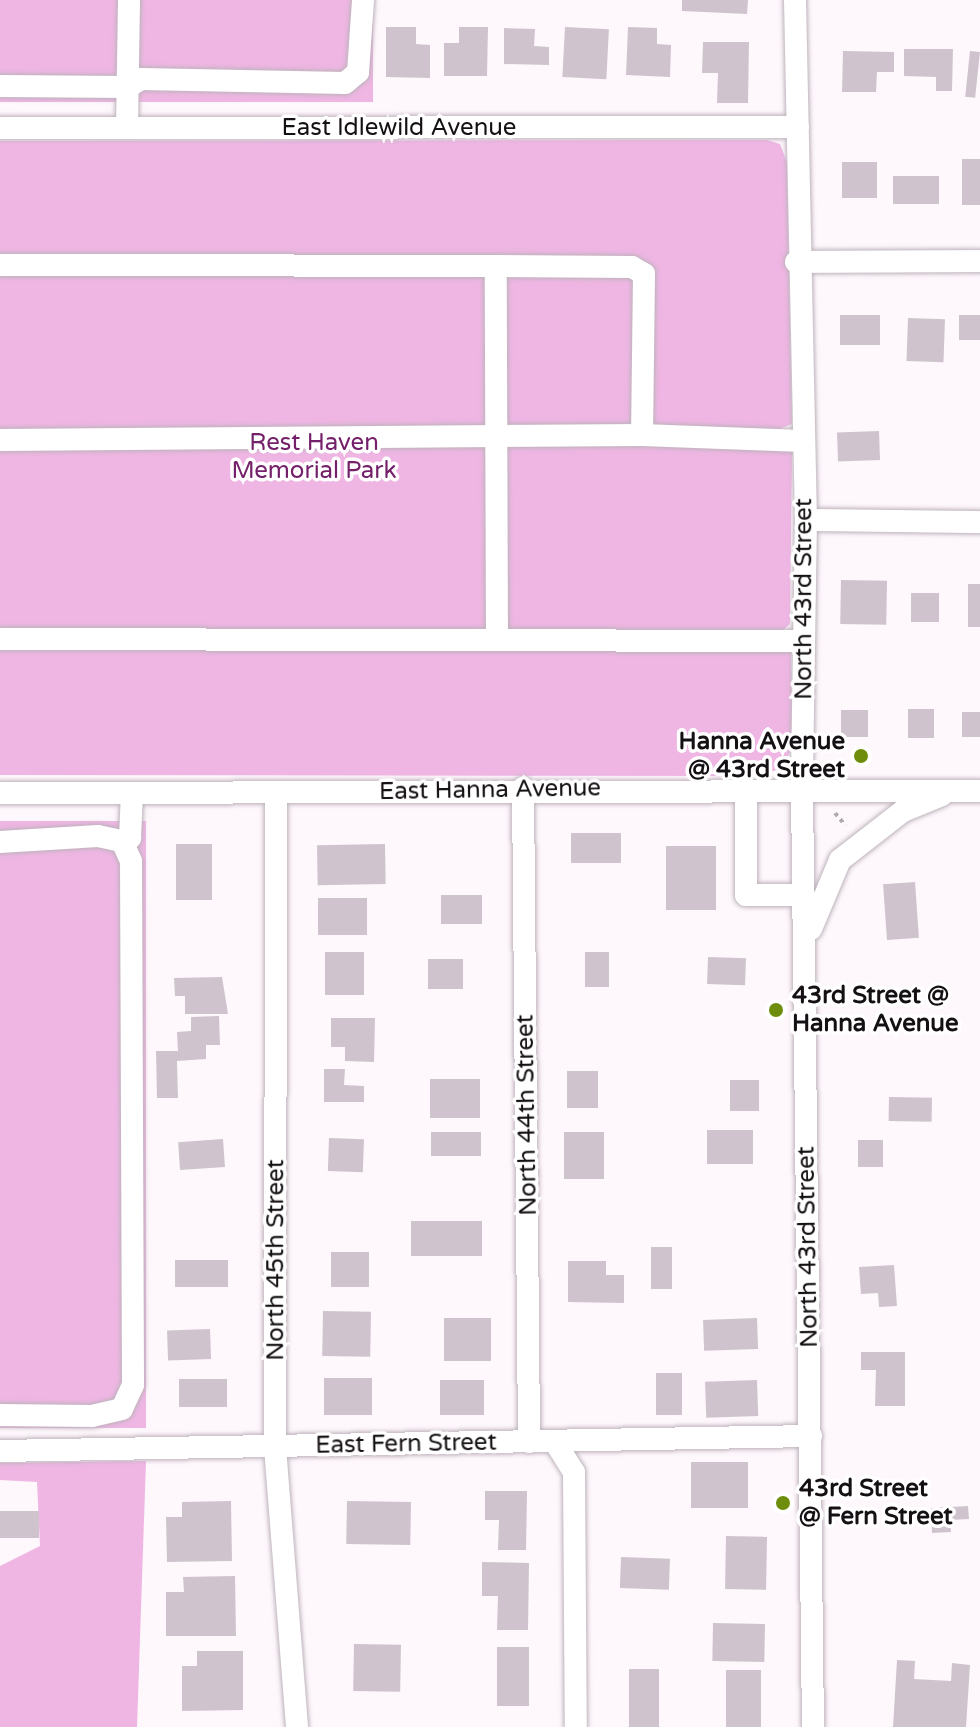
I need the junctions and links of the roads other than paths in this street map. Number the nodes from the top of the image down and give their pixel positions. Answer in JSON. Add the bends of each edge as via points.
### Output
{"nodes":[{"id":1,"x":129,"y":0,"type":"edge"},
{"id":2,"x":363,"y":0,"type":"edge"},
{"id":3,"x":795,"y":0,"type":"edge"},
{"id":4,"x":0,"y":86,"type":"edge"},
{"id":5,"x":128,"y":87,"type":"junction"},
{"id":6,"x":798,"y":127,"type":"junction"},
{"id":7,"x":0,"y":128,"type":"edge"},
{"id":8,"x":127,"y":128,"type":"junction"},
{"id":9,"x":980,"y":261,"type":"edge"},
{"id":10,"x":796,"y":262,"type":"junction"},
{"id":11,"x":0,"y":265,"type":"edge"},
{"id":12,"x":496,"y":266,"type":"junction"},
{"id":13,"x":642,"y":435,"type":"junction"},
{"id":14,"x":498,"y":437,"type":"junction"},
{"id":15,"x":0,"y":440,"type":"edge"},
{"id":16,"x":803,"y":441,"type":"junction"},
{"id":17,"x":806,"y":520,"type":"junction"},
{"id":18,"x":980,"y":522,"type":"edge"},
{"id":19,"x":0,"y":639,"type":"edge"},
{"id":20,"x":497,"y":640,"type":"junction"},
{"id":21,"x":804,"y":641,"type":"junction"},
{"id":22,"x":523,"y":788,"type":"junction"},
{"id":23,"x":746,"y":789,"type":"junction"},
{"id":24,"x":802,"y":789,"type":"junction"},
{"id":25,"x":951,"y":791,"type":"junction"},
{"id":26,"x":980,"y":791,"type":"edge"},
{"id":27,"x":276,"y":792,"type":"junction"},
{"id":28,"x":0,"y":793,"type":"edge"},
{"id":29,"x":132,"y":793,"type":"junction"},
{"id":30,"x":122,"y":841,"type":"junction"},
{"id":31,"x":0,"y":842,"type":"edge"},
{"id":32,"x":804,"y":895,"type":"junction"},
{"id":33,"x":804,"y":954,"type":"junction"},
{"id":34,"x":0,"y":1415,"type":"edge"},
{"id":35,"x":811,"y":1436,"type":"junction"},
{"id":36,"x":529,"y":1442,"type":"junction"},
{"id":37,"x":555,"y":1442,"type":"junction"},
{"id":38,"x":275,"y":1447,"type":"junction"},
{"id":39,"x":0,"y":1451,"type":"edge"},
{"id":40,"x":297,"y":1727,"type":"edge"},
{"id":41,"x":576,"y":1727,"type":"edge"},
{"id":42,"x":813,"y":1727,"type":"edge"}],
"edges":[{"from":1,"to":5,"type":"street"},
{"from":2,"to":5,"type":"street","via":[[358,72],[345,83],[141,79]]},
{"from":3,"to":6,"type":"street","name":"North 43rd Street"},
{"from":4,"to":5,"type":"street"},
{"from":5,"to":8,"type":"street"},
{"from":6,"to":8,"type":"street","name":"East Idlewild Avenue"},
{"from":6,"to":10,"type":"street","name":"North 43rd Street"},
{"from":7,"to":8,"type":"street","name":"East Idlewild Avenue"},
{"from":9,"to":10,"type":"street"},
{"from":10,"to":16,"type":"street","name":"North 43rd Street"},
{"from":11,"to":12,"type":"street"},
{"from":12,"to":13,"type":"street","via":[[632,267],[644,274]]},
{"from":12,"to":14,"type":"street"},
{"from":13,"to":14,"type":"street"},
{"from":13,"to":16,"type":"street"},
{"from":14,"to":15,"type":"street"},
{"from":14,"to":20,"type":"street"},
{"from":16,"to":17,"type":"street","name":"North 43rd Street"},
{"from":17,"to":18,"type":"street"},
{"from":17,"to":21,"type":"street","name":"North 43rd Street"},
{"from":19,"to":20,"type":"street"},
{"from":20,"to":21,"type":"street"},
{"from":21,"to":24,"type":"street","name":"North 43rd Street"},
{"from":22,"to":23,"type":"street","name":"East Hanna Avenue"},
{"from":22,"to":27,"type":"street","name":"East Hanna Avenue"},
{"from":22,"to":36,"type":"street","name":"North 44th Street"},
{"from":23,"to":24,"type":"street","name":"East Hanna Avenue"},
{"from":23,"to":32,"type":"street","via":[[746,895]]},
{"from":24,"to":25,"type":"street","name":"East Hanna Avenue"},
{"from":24,"to":32,"type":"street","name":"North 43rd Street"},
{"from":25,"to":26,"type":"street","name":"East Hanna Avenue"},
{"from":25,"to":33,"type":"street","via":[[903,811],[840,860],[818,901]]},
{"from":27,"to":29,"type":"street","name":"East Hanna Avenue"},
{"from":27,"to":38,"type":"street","name":"North 45th Street"},
{"from":28,"to":29,"type":"street","name":"East Hanna Avenue"},
{"from":29,"to":30,"type":"street","via":[[130,838]]},
{"from":30,"to":31,"type":"street","via":[[64,835]]},
{"from":30,"to":34,"type":"street","via":[[131,861],[133,1385],[122,1409],[92,1416]]},
{"from":32,"to":33,"type":"street","name":"North 43rd Street"},
{"from":33,"to":35,"type":"street","name":"North 43rd Street"},
{"from":35,"to":37,"type":"street","name":"East Fern Street"},
{"from":35,"to":42,"type":"street","name":"North 43rd Street"},
{"from":36,"to":37,"type":"street","name":"East Fern Street"},
{"from":36,"to":38,"type":"street","name":"East Fern Street"},
{"from":37,"to":41,"type":"street","via":[[574,1472]]},
{"from":38,"to":39,"type":"street","name":"East Fern Street"},
{"from":38,"to":40,"type":"street","name":"North 45th Street"}]}
